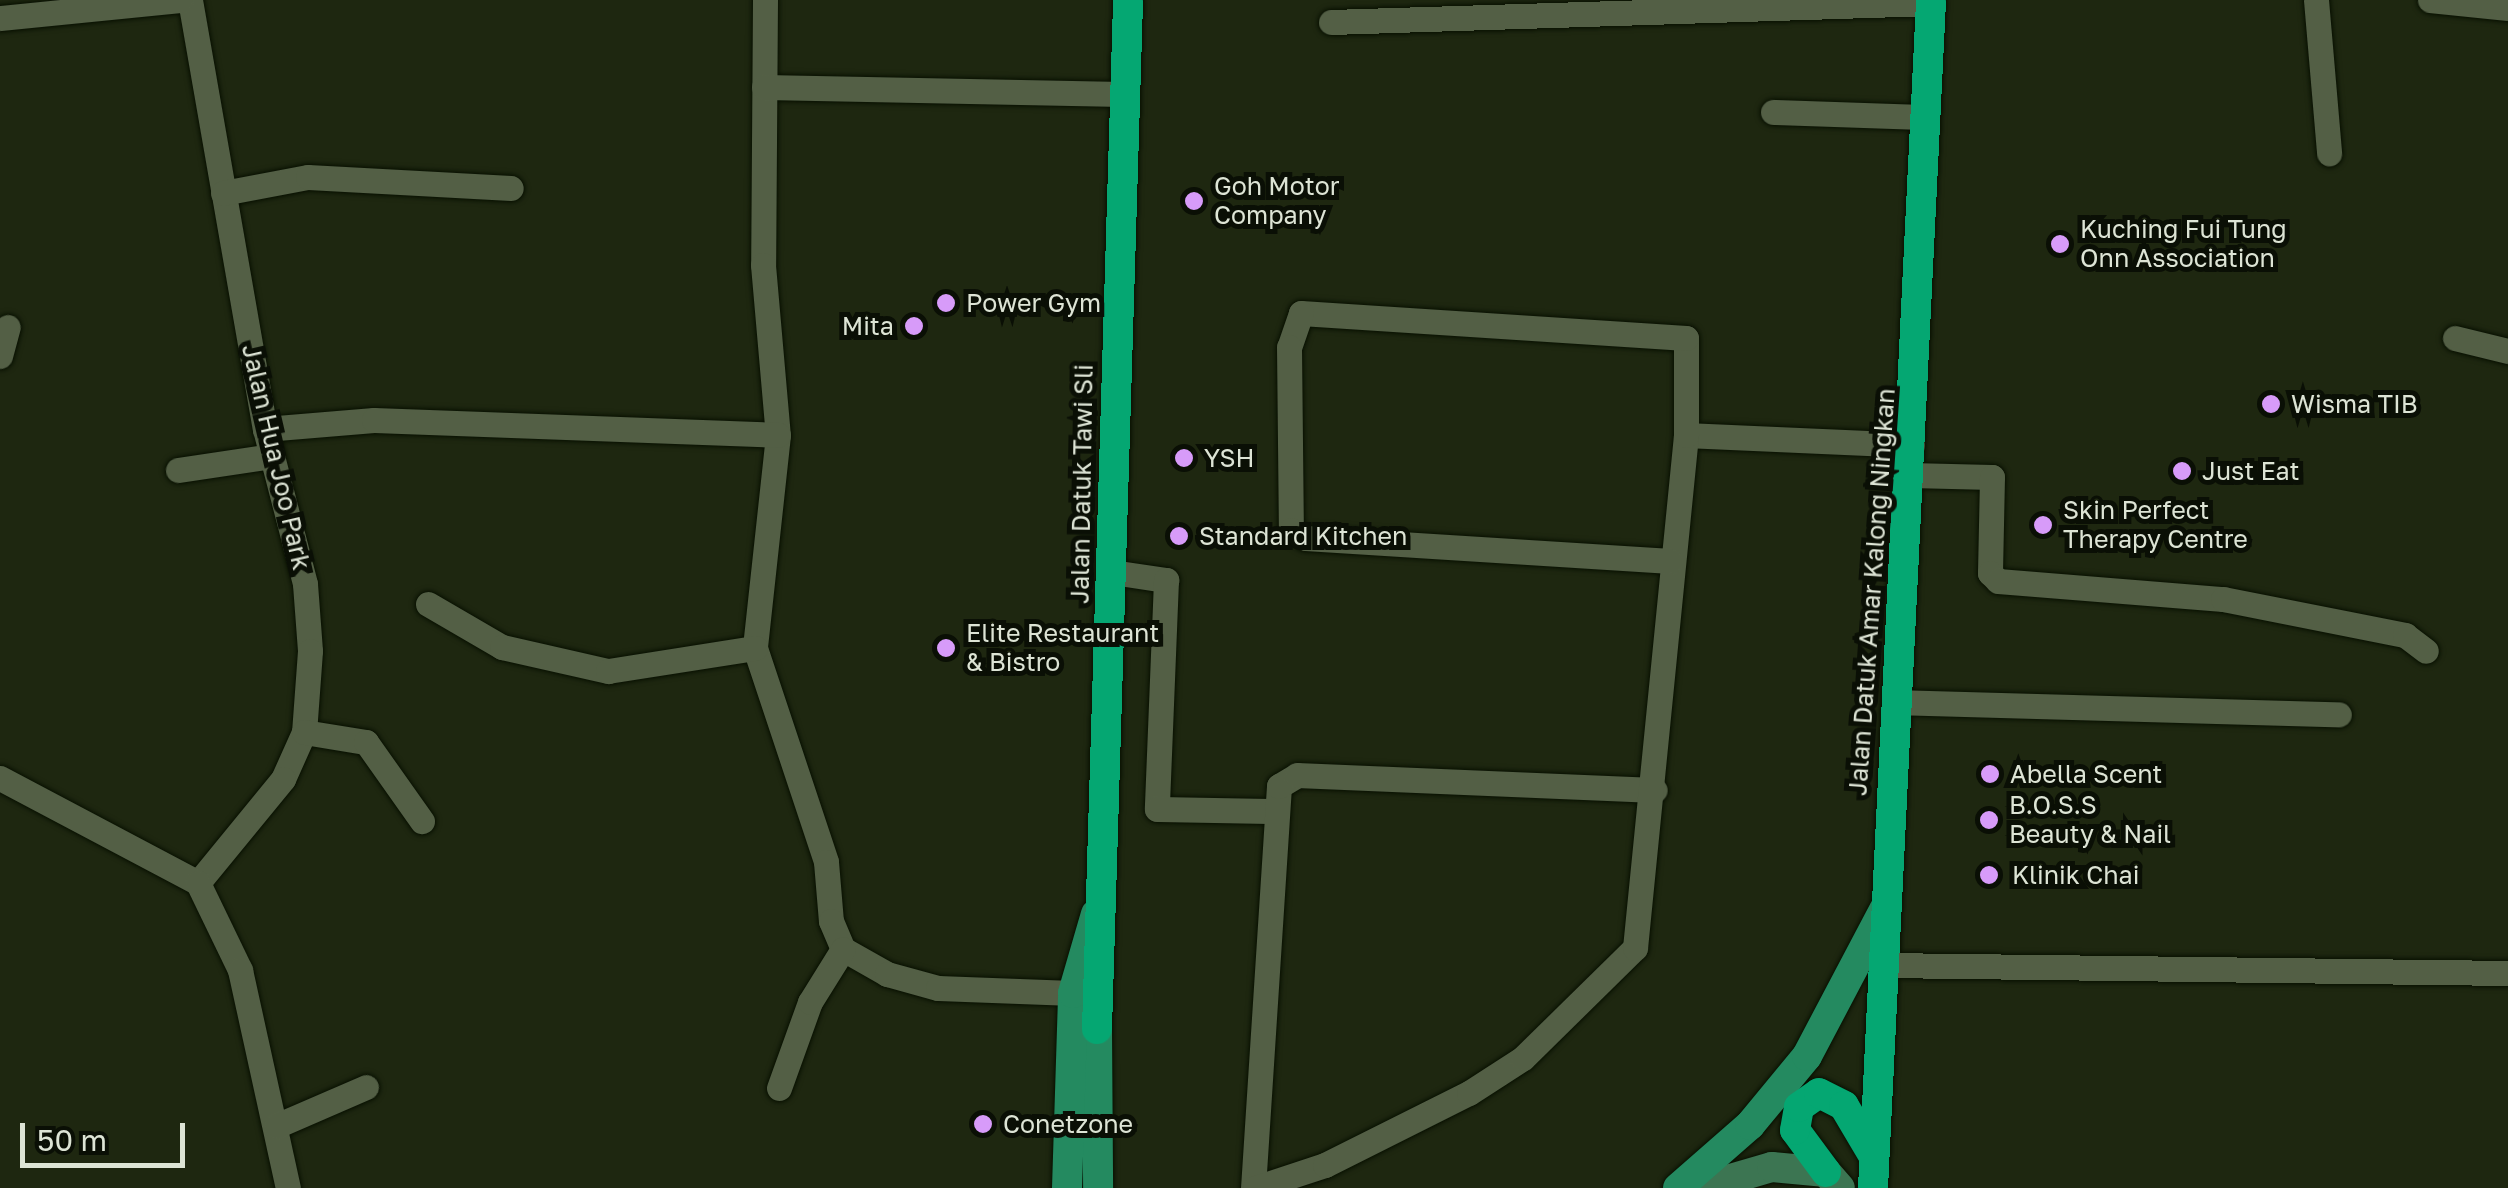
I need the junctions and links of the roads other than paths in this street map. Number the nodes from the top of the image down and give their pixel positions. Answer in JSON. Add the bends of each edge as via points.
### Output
{"nodes":[{"id":1,"x":180,"y":0,"type":"edge"},
{"id":2,"x":190,"y":0,"type":"edge"},
{"id":3,"x":765,"y":0,"type":"edge"},
{"id":4,"x":1116,"y":0,"type":"edge"},
{"id":5,"x":1128,"y":0,"type":"edge"},
{"id":6,"x":2316,"y":0,"type":"edge"},
{"id":7,"x":2430,"y":0,"type":"edge"},
{"id":8,"x":1931,"y":1,"type":"edge"},
{"id":9,"x":2508,"y":8,"type":"edge"},
{"id":10,"x":1,"y":12,"type":"edge"},
{"id":11,"x":1331,"y":22,"type":"dead end"},
{"id":12,"x":1124,"y":79,"type":"junction"},
{"id":13,"x":764,"y":87,"type":"junction"},
{"id":14,"x":1772,"y":112,"type":"dead end"},
{"id":15,"x":1925,"y":117,"type":"junction"},
{"id":16,"x":2330,"y":153,"type":"dead end"},
{"id":17,"x":510,"y":188,"type":"dead end"},
{"id":18,"x":224,"y":193,"type":"junction"},
{"id":19,"x":8,"y":327,"type":"dead end"},
{"id":20,"x":2455,"y":338,"type":"dead end"},
{"id":21,"x":2508,"y":351,"type":"edge"},
{"id":22,"x":0,"y":356,"type":"edge"},
{"id":23,"x":265,"y":429,"type":"junction"},
{"id":24,"x":778,"y":435,"type":"junction"},
{"id":25,"x":1686,"y":435,"type":"junction"},
{"id":26,"x":272,"y":456,"type":"junction"},
{"id":27,"x":1911,"y":460,"type":"junction"},
{"id":28,"x":178,"y":470,"type":"dead end"},
{"id":29,"x":1670,"y":561,"type":"junction"},
{"id":30,"x":1112,"y":572,"type":"junction"},
{"id":31,"x":428,"y":604,"type":"dead end"},
{"id":32,"x":755,"y":648,"type":"junction"},
{"id":33,"x":2426,"y":651,"type":"dead end"},
{"id":34,"x":1896,"y":702,"type":"junction"},
{"id":35,"x":2339,"y":714,"type":"dead end"},
{"id":36,"x":304,"y":732,"type":"junction"},
{"id":37,"x":0,"y":778,"type":"edge"},
{"id":38,"x":1655,"y":790,"type":"junction"},
{"id":39,"x":1272,"y":810,"type":"junction"},
{"id":40,"x":422,"y":821,"type":"dead end"},
{"id":41,"x":198,"y":883,"type":"junction"},
{"id":42,"x":1097,"y":910,"type":"junction"},
{"id":43,"x":1884,"y":910,"type":"junction"},
{"id":44,"x":843,"y":949,"type":"junction"},
{"id":45,"x":1882,"y":964,"type":"junction"},
{"id":46,"x":2508,"y":974,"type":"edge"},
{"id":47,"x":1073,"y":993,"type":"junction"},
{"id":48,"x":1098,"y":1029,"type":"joint"},
{"id":49,"x":366,"y":1087,"type":"dead end"},
{"id":50,"x":779,"y":1088,"type":"dead end"},
{"id":51,"x":276,"y":1126,"type":"junction"},
{"id":52,"x":1874,"y":1155,"type":"junction"},
{"id":53,"x":1833,"y":1180,"type":"edge"},
{"id":54,"x":288,"y":1188,"type":"edge"},
{"id":55,"x":1068,"y":1188,"type":"edge"},
{"id":56,"x":1098,"y":1188,"type":"edge"},
{"id":57,"x":1254,"y":1188,"type":"edge"},
{"id":58,"x":1678,"y":1188,"type":"edge"},
{"id":59,"x":1700,"y":1188,"type":"edge"},
{"id":60,"x":1873,"y":1188,"type":"edge"}],
"edges":[{"from":1,"to":10,"type":"street"},
{"from":2,"to":18,"type":"street","name":"Jalan Hua Joo Park"},
{"from":3,"to":13,"type":"street"},
{"from":4,"to":12,"type":"street"},
{"from":5,"to":12,"type":"highway","name":"Jalan Datuk Tawi Sli"},
{"from":6,"to":16,"type":"street"},
{"from":7,"to":9,"type":"street"},
{"from":8,"to":11,"type":"street"},
{"from":8,"to":15,"type":"highway","name":"Jalan Datuk Amar Kalong Ningkan"},
{"from":12,"to":13,"type":"street"},
{"from":12,"to":30,"type":"highway","name":"Jalan Datuk Tawi Sli"},
{"from":13,"to":24,"type":"street","via":[[763,265]]},
{"from":14,"to":15,"type":"street"},
{"from":15,"to":27,"type":"highway","name":"Jalan Datuk Amar Kalong Ningkan"},
{"from":17,"to":18,"type":"street","via":[[308,177]]},
{"from":18,"to":23,"type":"street","name":"Jalan Hua Joo Park"},
{"from":19,"to":22,"type":"street"},
{"from":20,"to":21,"type":"street"},
{"from":23,"to":24,"type":"street","via":[[374,420]]},
{"from":23,"to":26,"type":"street","name":"Jalan Hua Joo Park"},
{"from":24,"to":32,"type":"street"},
{"from":25,"to":27,"type":"street"},
{"from":25,"to":29,"type":"street"},
{"from":25,"to":29,"type":"street","via":[[1690,350],[1673,334],[1315,311],[1301,313],[1290,347],[1286,510],[1306,538]]},
{"from":26,"to":28,"type":"street"},
{"from":26,"to":36,"type":"street","name":"Jalan Hua Joo Park","via":[[305,584]]},
{"from":27,"to":33,"type":"street","via":[[1992,476],[1990,573],[1998,581],[2223,599],[2406,634]]},
{"from":27,"to":34,"type":"highway","name":"Jalan Datuk Amar Kalong Ningkan"},
{"from":29,"to":38,"type":"street"},
{"from":30,"to":39,"type":"street","via":[[1166,580],[1157,809]]},
{"from":30,"to":42,"type":"highway","name":"Jalan Datuk Tawi Sli"},
{"from":31,"to":32,"type":"street","via":[[502,647],[608,672]]},
{"from":32,"to":44,"type":"street","via":[[826,862]]},
{"from":34,"to":35,"type":"street"},
{"from":34,"to":43,"type":"highway","name":"Jalan Datuk Amar Kalong Ningkan"},
{"from":36,"to":40,"type":"street","via":[[366,742]]},
{"from":36,"to":41,"type":"street","name":"Jalan Hua Joo Park","via":[[283,779]]},
{"from":37,"to":41,"type":"street"},
{"from":38,"to":39,"type":"street","via":[[1297,775],[1279,786]]},
{"from":38,"to":57,"type":"street","via":[[1635,948],[1607,982],[1469,1094],[1325,1165]]},
{"from":39,"to":57,"type":"street"},
{"from":41,"to":51,"type":"street","via":[[240,970]]},
{"from":42,"to":47,"type":"main road"},
{"from":42,"to":48,"type":"highway","name":"Jalan Datuk Tawi Sli"},
{"from":43,"to":45,"type":"highway","name":"Jalan Datuk Amar Kalong Ningkan"},
{"from":43,"to":58,"type":"main road","via":[[1808,1056],[1750,1125]]},
{"from":44,"to":47,"type":"street","via":[[938,988]]},
{"from":44,"to":50,"type":"street","via":[[810,1002]]},
{"from":45,"to":46,"type":"street"},
{"from":45,"to":52,"type":"highway","name":"Jalan Datuk Amar Kalong Ningkan"},
{"from":47,"to":55,"type":"main road"},
{"from":48,"to":56,"type":"main road"},
{"from":49,"to":51,"type":"street"},
{"from":51,"to":54,"type":"street"},
{"from":52,"to":53,"type":"highway","via":[[1844,1106],[1819,1093],[1799,1108],[1795,1130]]},
{"from":52,"to":60,"type":"highway","name":"Jalan Datuk Amar Kalong Ningkan"},
{"from":53,"to":59,"type":"main road","via":[[1740,1170]]}]}
